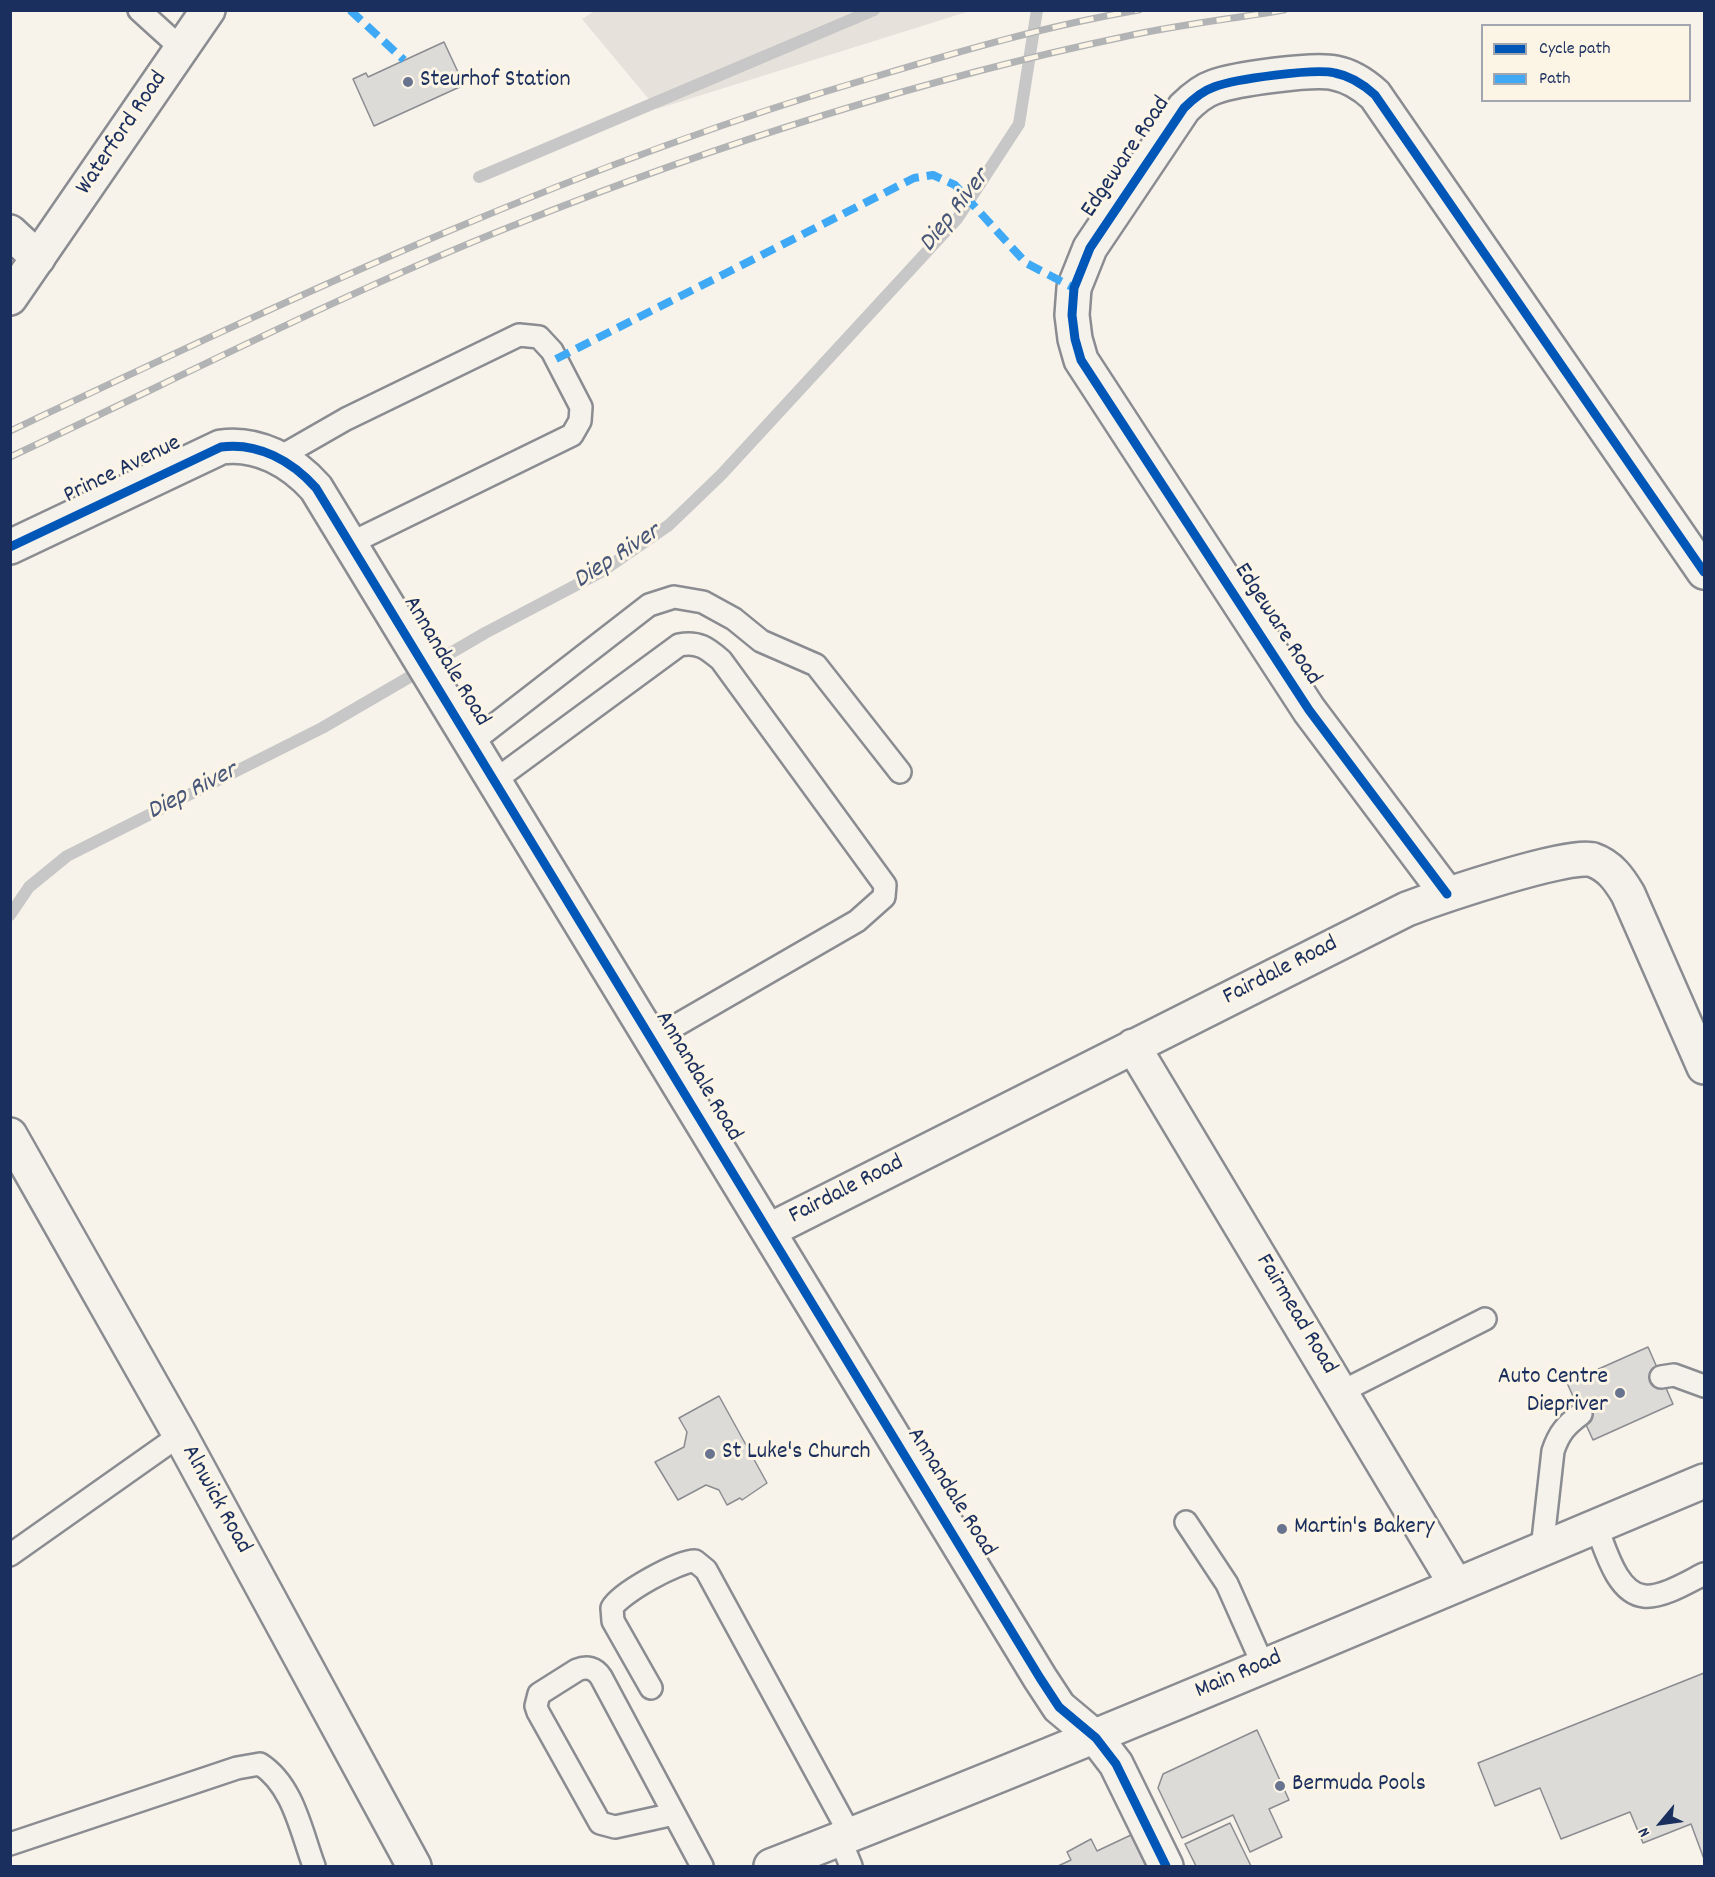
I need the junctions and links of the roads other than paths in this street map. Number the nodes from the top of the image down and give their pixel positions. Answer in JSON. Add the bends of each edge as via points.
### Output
{"nodes":[{"id":1,"x":140,"y":10,"type":"edge"},
{"id":2,"x":208,"y":10,"type":"edge"},
{"id":3,"x":182,"y":49,"type":"junction"},
{"id":4,"x":10,"y":232,"type":"edge"},
{"id":5,"x":39,"y":258,"type":"junction"},
{"id":6,"x":10,"y":298,"type":"edge"},
{"id":7,"x":267,"y":453,"type":"junction"},
{"id":8,"x":351,"y":543,"type":"junction"},
{"id":9,"x":10,"y":547,"type":"edge"},
{"id":10,"x":1704,"y":572,"type":"edge"},
{"id":11,"x":471,"y":743,"type":"junction"},
{"id":12,"x":900,"y":772,"type":"dead end"},
{"id":13,"x":494,"y":781,"type":"junction"},
{"id":14,"x":1447,"y":894,"type":"junction"},
{"id":15,"x":651,"y":1040,"type":"junction"},
{"id":16,"x":1133,"y":1046,"type":"junction"},
{"id":17,"x":1704,"y":1067,"type":"edge"},
{"id":18,"x":10,"y":1135,"type":"edge"},
{"id":19,"x":768,"y":1231,"type":"junction"},
{"id":20,"x":1485,"y":1319,"type":"dead end"},
{"id":21,"x":1661,"y":1377,"type":"dead end"},
{"id":22,"x":1704,"y":1386,"type":"edge"},
{"id":23,"x":1341,"y":1392,"type":"junction"},
{"id":24,"x":1581,"y":1414,"type":"dead end"},
{"id":25,"x":180,"y":1436,"type":"junction"},
{"id":26,"x":1704,"y":1481,"type":"edge"},
{"id":27,"x":1186,"y":1522,"type":"dead end"},
{"id":28,"x":1596,"y":1526,"type":"junction"},
{"id":29,"x":1542,"y":1549,"type":"junction"},
{"id":30,"x":10,"y":1555,"type":"edge"},
{"id":31,"x":1704,"y":1574,"type":"edge"},
{"id":32,"x":1456,"y":1585,"type":"junction"},
{"id":33,"x":1263,"y":1665,"type":"junction"},
{"id":34,"x":651,"y":1688,"type":"dead end"},
{"id":35,"x":1095,"y":1738,"type":"junction"},
{"id":36,"x":674,"y":1814,"type":"junction"},
{"id":37,"x":10,"y":1844,"type":"edge"},
{"id":38,"x":847,"y":1847,"type":"edge"},
{"id":39,"x":314,"y":1866,"type":"edge"},
{"id":40,"x":414,"y":1866,"type":"edge"},
{"id":41,"x":702,"y":1866,"type":"edge"},
{"id":42,"x":771,"y":1866,"type":"edge"},
{"id":43,"x":1166,"y":1866,"type":"edge"}],
"edges":[{"from":1,"to":3,"type":"lane"},
{"from":2,"to":3,"type":"street","name":"Waterford Road"},
{"from":3,"to":5,"type":"street","name":"Waterford Road"},
{"from":4,"to":5,"type":"street"},
{"from":5,"to":6,"type":"street","name":"Waterford Road"},
{"from":7,"to":8,"type":"street","name":"Annandale Road","via":[[305,475]]},
{"from":7,"to":8,"type":"lane","via":[[519,335],[539,337],[552,351],[581,407],[580,421],[572,435]]},
{"from":7,"to":9,"type":"street","name":"Prince Avenue","via":[[234,445],[212,450]]},
{"from":8,"to":11,"type":"street","name":"Annandale Road"},
{"from":10,"to":14,"type":"street","name":"Edgeware Road","via":[[1376,95],[1365,85],[1333,72],[1303,72],[1216,86],[1184,108],[1090,248],[1074,288],[1073,323],[1081,360],[1309,710]]},
{"from":11,"to":12,"type":"lane","via":[[649,605],[674,597],[712,606],[761,641],[816,665]]},
{"from":11,"to":13,"type":"street","name":"Annandale Road"},
{"from":13,"to":15,"type":"street","name":"Annandale Road"},
{"from":13,"to":15,"type":"lane","via":[[679,645],[694,643],[721,660],[885,885],[884,897],[856,921]]},
{"from":14,"to":16,"type":"street","name":"Fairdale Road","via":[[1407,909]]},
{"from":14,"to":17,"type":"street","name":"Fairdale Road","via":[[1579,857],[1605,866],[1619,878],[1628,894]]},
{"from":15,"to":19,"type":"street","name":"Annandale Road"},
{"from":16,"to":19,"type":"street","name":"Fairdale Road"},
{"from":16,"to":23,"type":"street","name":"Fairmead Road"},
{"from":18,"to":25,"type":"street","name":"Alnwick Road"},
{"from":19,"to":35,"type":"street","name":"Annandale Road","via":[[1059,1707]]},
{"from":20,"to":23,"type":"lane"},
{"from":21,"to":22,"type":"lane","via":[[1674,1375]]},
{"from":23,"to":32,"type":"street","name":"Fairmead Road"},
{"from":24,"to":29,"type":"lane","via":[[1558,1436],[1553,1451]]},
{"from":25,"to":30,"type":"lane"},
{"from":25,"to":40,"type":"street","name":"Alnwick Road"},
{"from":26,"to":28,"type":"street","name":"Main Road"},
{"from":27,"to":33,"type":"lane","via":[[1227,1584]]},
{"from":28,"to":29,"type":"street","name":"Main Road"},
{"from":28,"to":31,"type":"lane","via":[[1618,1576],[1632,1592],[1645,1597],[1662,1593]]},
{"from":29,"to":32,"type":"street","name":"Main Road"},
{"from":32,"to":33,"type":"street","name":"Main Road"},
{"from":33,"to":35,"type":"street","name":"Main Road"},
{"from":34,"to":38,"type":"lane","via":[[614,1621],[612,1608],[620,1597],[682,1563],[695,1561],[706,1570]]},
{"from":35,"to":38,"type":"street","name":"Main Road"},
{"from":35,"to":43,"type":"street","name":"Annandale Road","via":[[1124,1779]]},
{"from":36,"to":36,"type":"lane","via":[[597,1671],[584,1667],[539,1694],[538,1712],[600,1822],[615,1827]]},
{"from":36,"to":41,"type":"lane"},
{"from":37,"to":39,"type":"lane","via":[[237,1768],[260,1764],[284,1786]]},
{"from":38,"to":42,"type":"street","name":"Main Road"}]}
